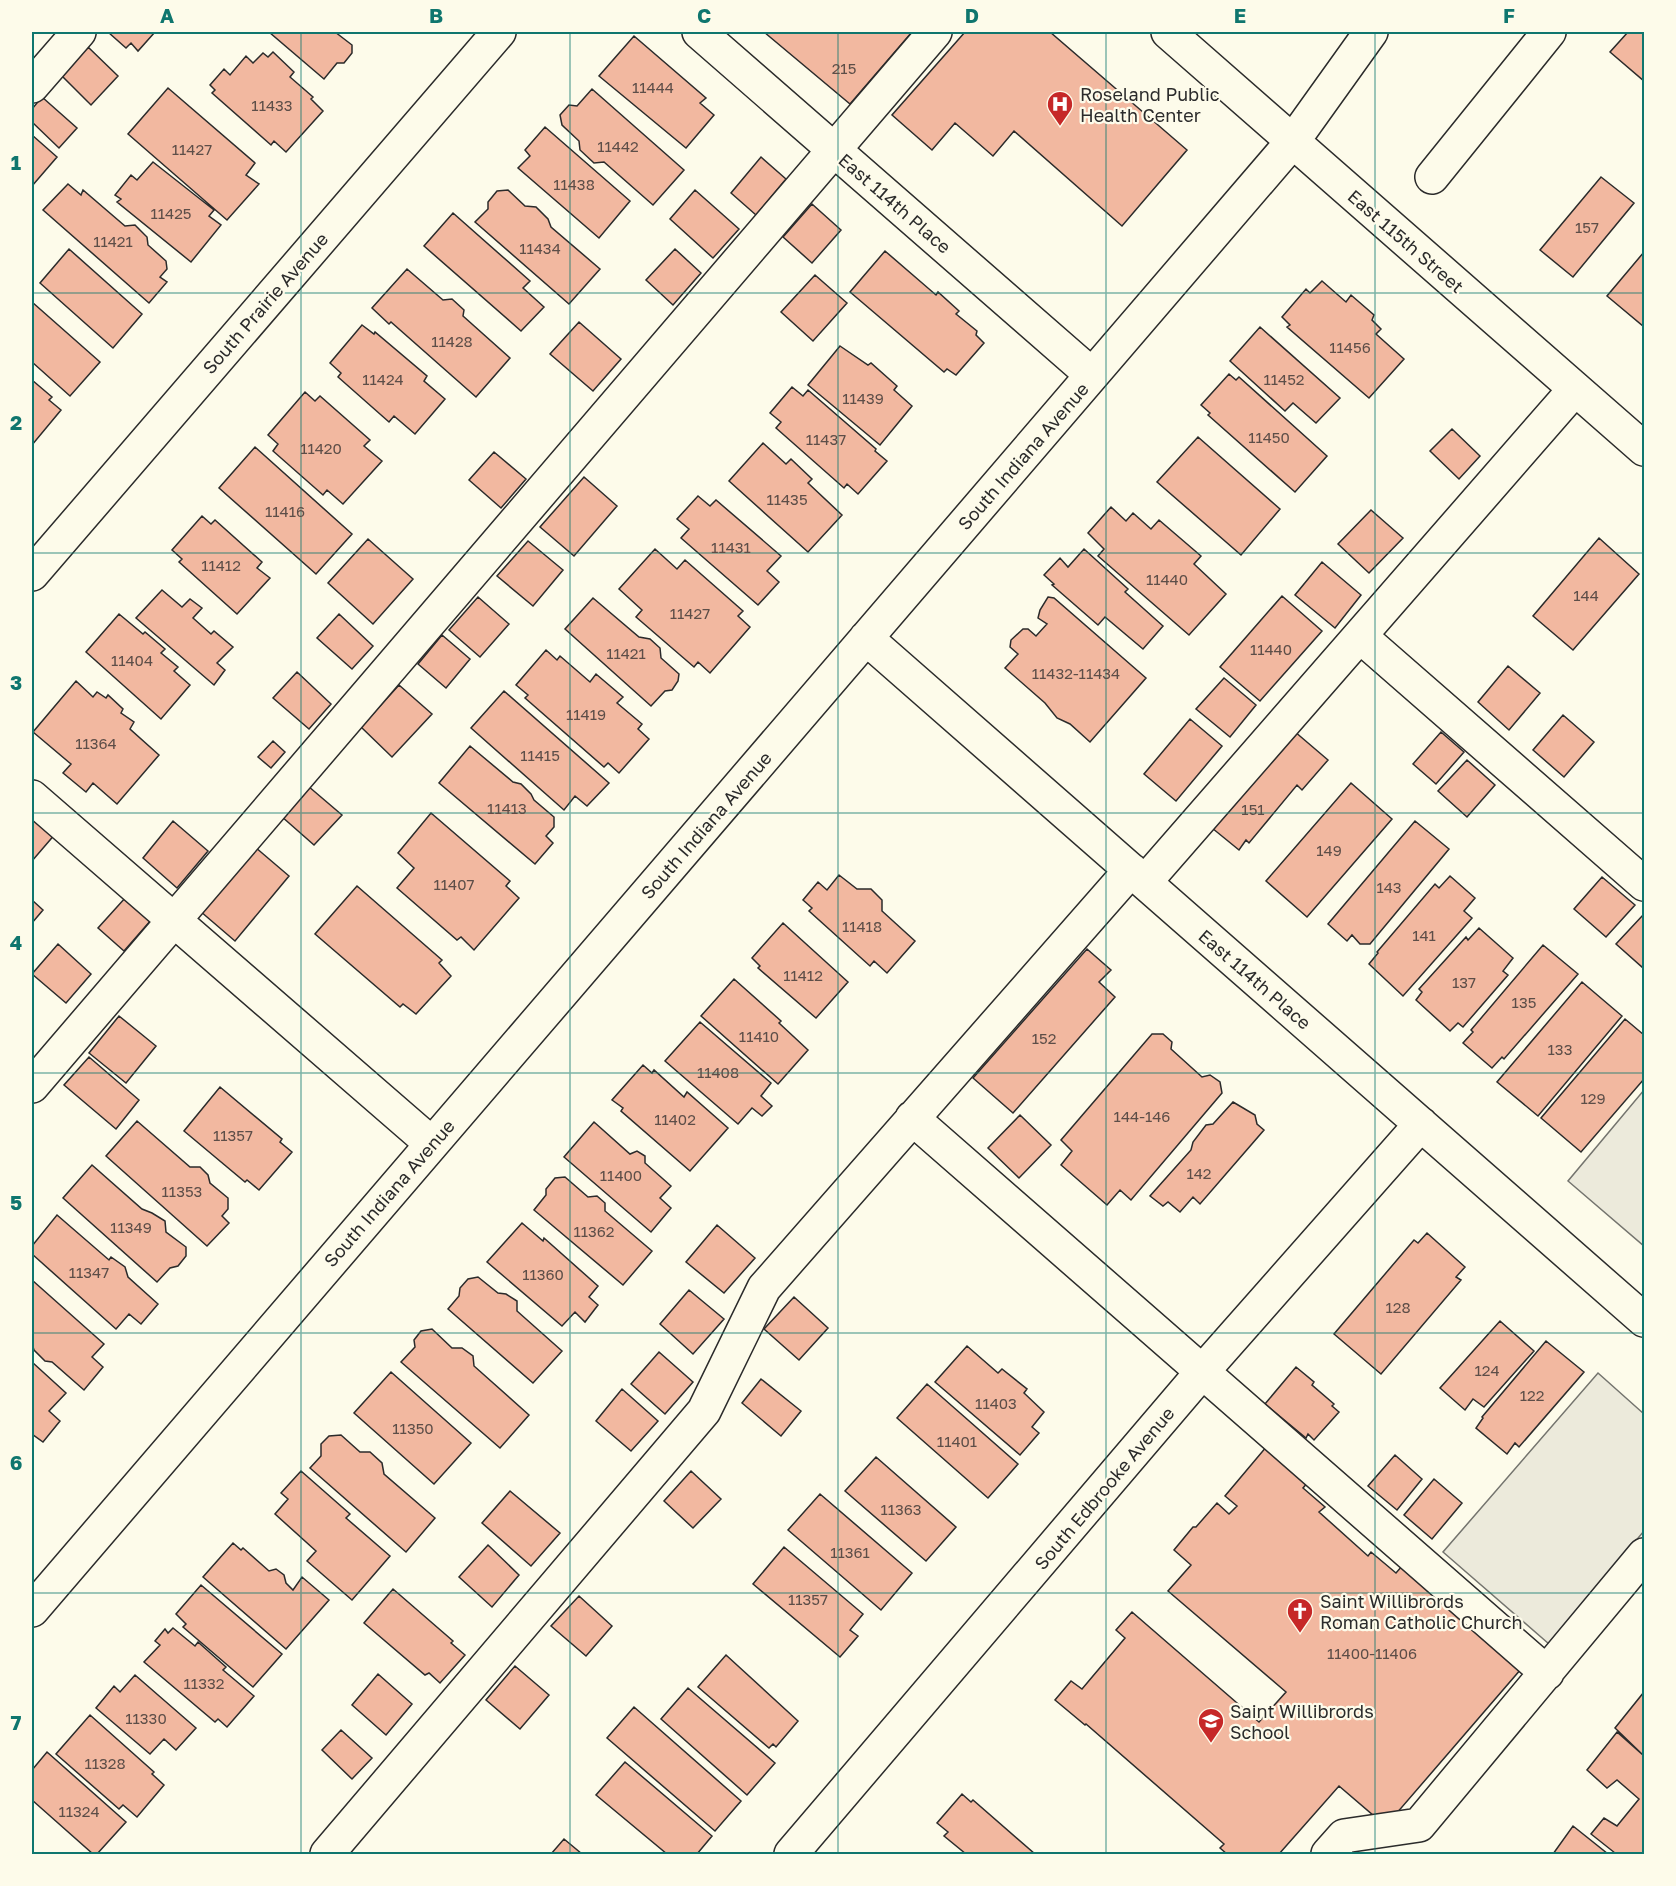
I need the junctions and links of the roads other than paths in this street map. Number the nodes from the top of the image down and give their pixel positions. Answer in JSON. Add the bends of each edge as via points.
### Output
{"nodes":[{"id":1,"x":79,"y":32,"type":"edge"},
{"id":2,"x":499,"y":32,"type":"edge"},
{"id":3,"x":699,"y":32,"type":"edge"},
{"id":4,"x":934,"y":32,"type":"edge"},
{"id":5,"x":1168,"y":32,"type":"edge"},
{"id":6,"x":1371,"y":32,"type":"edge"},
{"id":7,"x":1549,"y":32,"type":"edge"},
{"id":8,"x":32,"y":86,"type":"edge"},
{"id":9,"x":1293,"y":141,"type":"junction"},
{"id":10,"x":833,"y":150,"type":"junction"},
{"id":11,"x":1432,"y":177,"type":"dead end"},
{"id":12,"x":1092,"y":375,"type":"junction"},
{"id":13,"x":1575,"y":389,"type":"junction"},
{"id":14,"x":1644,"y":449,"type":"edge"},
{"id":15,"x":32,"y":574,"type":"edge"},
{"id":16,"x":1360,"y":636,"type":"junction"},
{"id":17,"x":866,"y":638,"type":"junction"},
{"id":18,"x":32,"y":797,"type":"edge"},
{"id":19,"x":1138,"y":876,"type":"junction"},
{"id":20,"x":1644,"y":884,"type":"edge"},
{"id":21,"x":173,"y":921,"type":"junction"},
{"id":22,"x":32,"y":1086,"type":"edge"},
{"id":23,"x":912,"y":1118,"type":"junction"},
{"id":24,"x":1421,"y":1124,"type":"junction"},
{"id":25,"x":432,"y":1144,"type":"junction"},
{"id":26,"x":1644,"y":1320,"type":"edge"},
{"id":27,"x":1202,"y":1372,"type":"junction"},
{"id":28,"x":1644,"y":1555,"type":"edge"},
{"id":29,"x":32,"y":1610,"type":"edge"},
{"id":30,"x":1546,"y":1673,"type":"junction"},
{"id":31,"x":327,"y":1854,"type":"edge"},
{"id":32,"x":790,"y":1854,"type":"edge"},
{"id":33,"x":1328,"y":1854,"type":"edge"}],
"edges":[{"from":1,"to":8,"type":"street"},
{"from":2,"to":15,"type":"street","name":"South Prairie Avenue"},
{"from":3,"to":10,"type":"street","name":"East 114th Place"},
{"from":4,"to":10,"type":"street"},
{"from":5,"to":9,"type":"street","name":"East 115th Street"},
{"from":6,"to":9,"type":"street","name":"South Indiana Avenue"},
{"from":7,"to":11,"type":"street"},
{"from":9,"to":12,"type":"street","name":"South Indiana Avenue"},
{"from":9,"to":13,"type":"street","name":"East 115th Street"},
{"from":10,"to":12,"type":"street","name":"East 114th Place"},
{"from":10,"to":21,"type":"street"},
{"from":12,"to":17,"type":"street","name":"South Indiana Avenue"},
{"from":13,"to":14,"type":"street","name":"East 115th Street"},
{"from":13,"to":16,"type":"street"},
{"from":16,"to":19,"type":"street"},
{"from":16,"to":20,"type":"street"},
{"from":17,"to":19,"type":"street","name":"East 114th Place"},
{"from":17,"to":25,"type":"street","name":"South Indiana Avenue"},
{"from":18,"to":21,"type":"street"},
{"from":19,"to":23,"type":"street"},
{"from":19,"to":24,"type":"street","name":"East 114th Place"},
{"from":21,"to":22,"type":"street"},
{"from":21,"to":25,"type":"street"},
{"from":23,"to":27,"type":"street"},
{"from":23,"to":31,"type":"street","via":[[764,1288],[704,1411]]},
{"from":24,"to":26,"type":"street","name":"East 114th Place"},
{"from":24,"to":27,"type":"street","name":"South Edbrooke Avenue"},
{"from":25,"to":29,"type":"street","name":"South Indiana Avenue"},
{"from":27,"to":30,"type":"street"},
{"from":27,"to":32,"type":"street","name":"South Edbrooke Avenue"},
{"from":28,"to":30,"type":"street"},
{"from":30,"to":33,"type":"street","via":[[1419,1825],[1344,1836]]}]}
